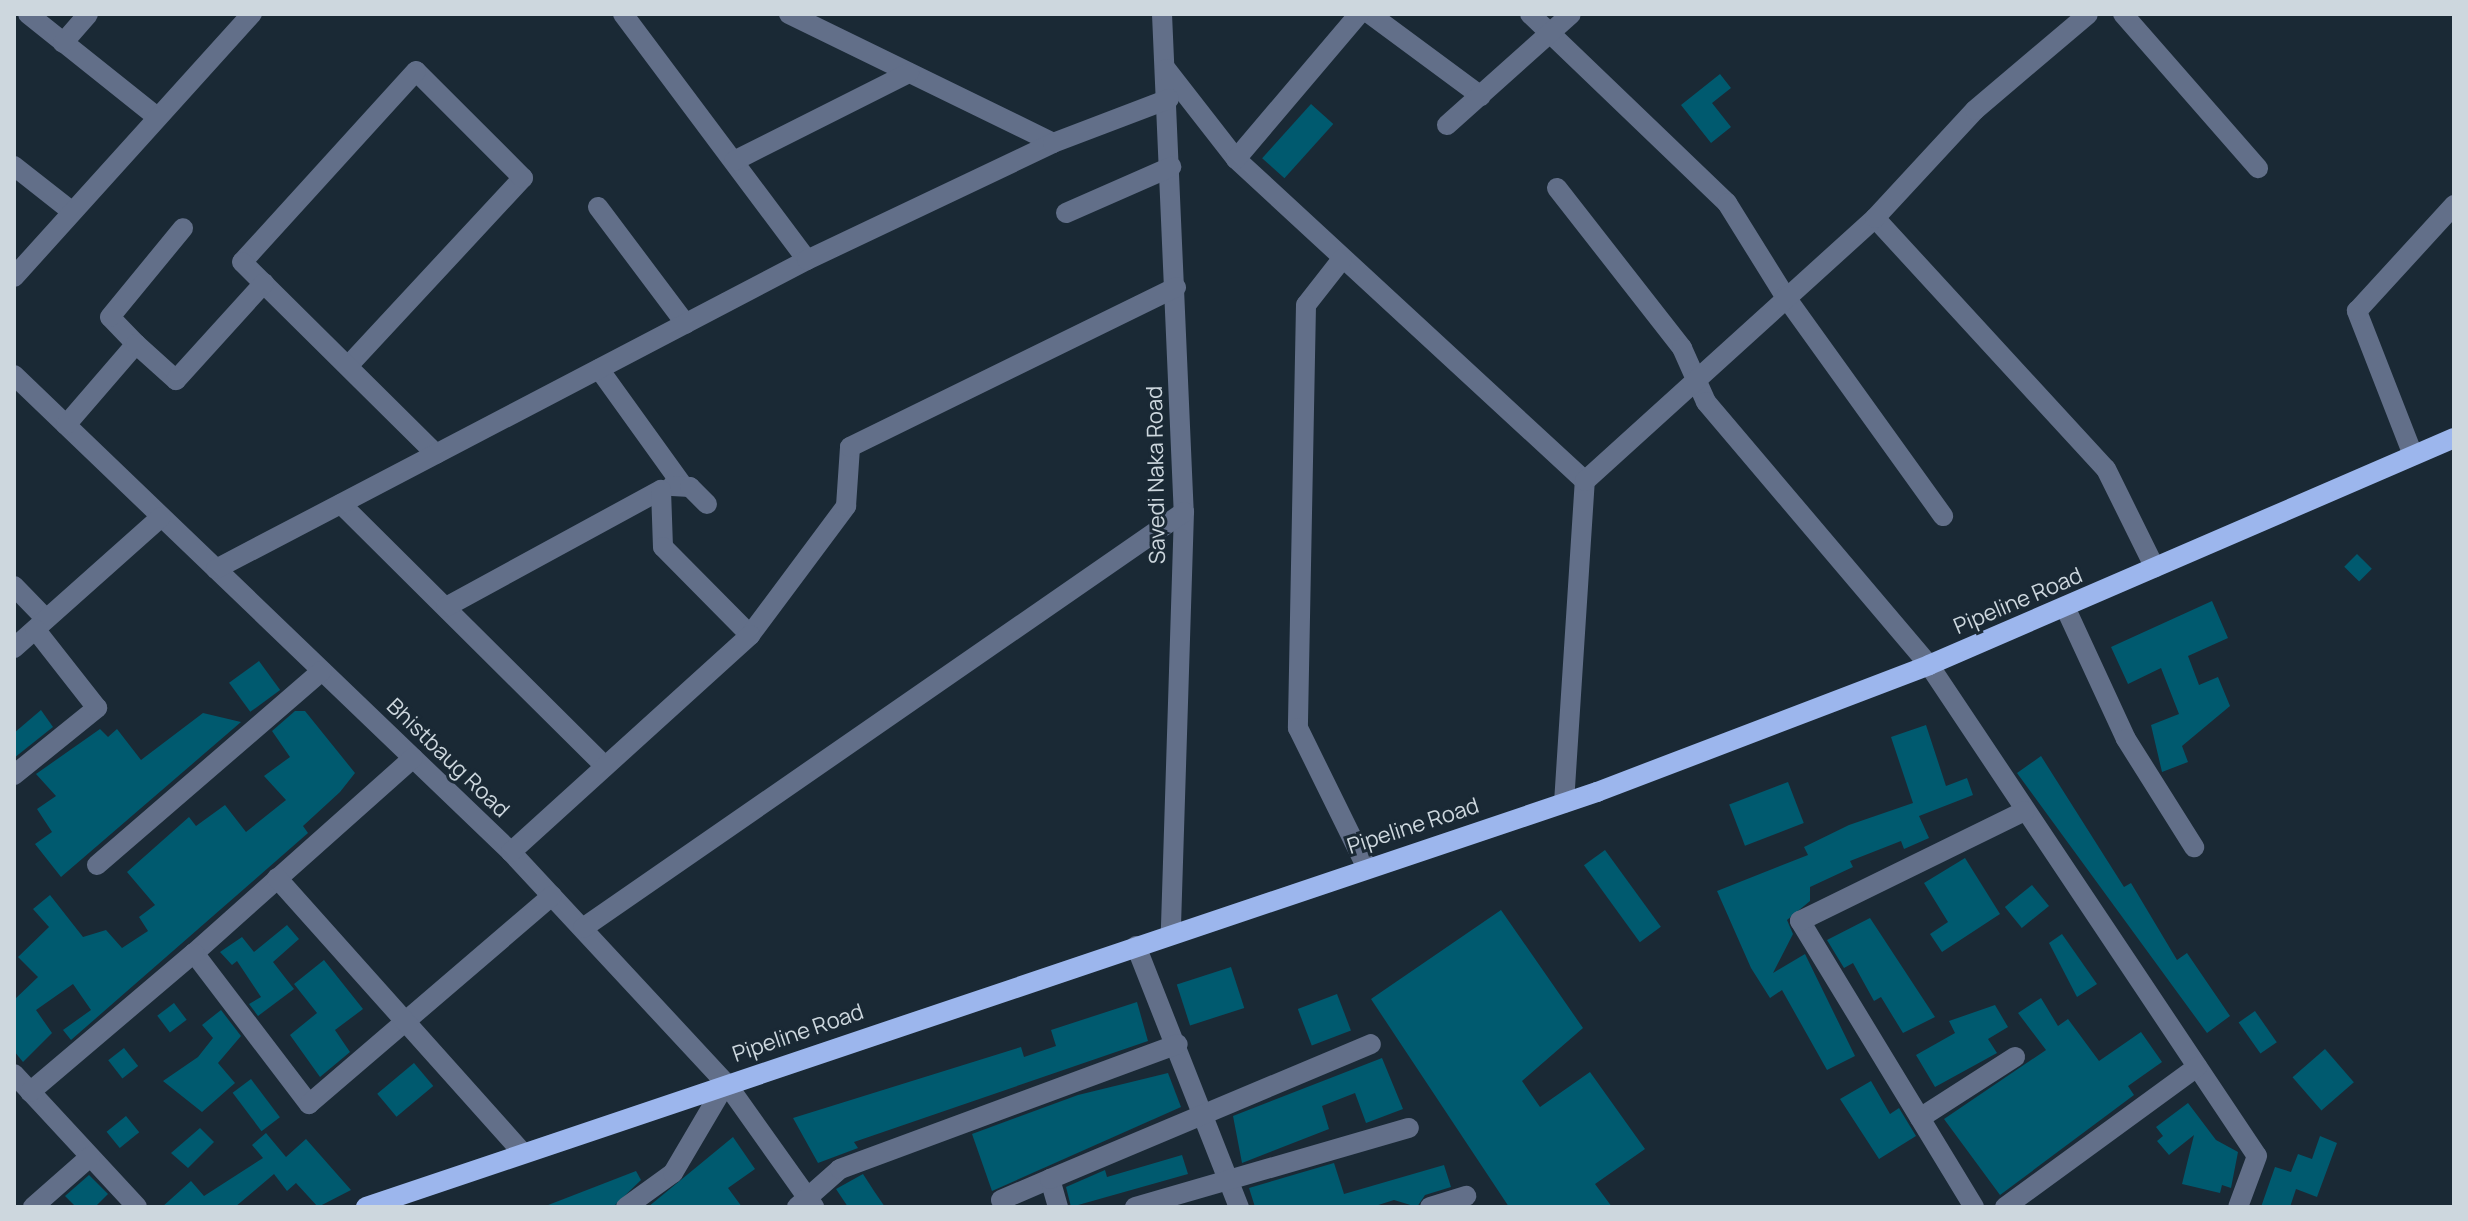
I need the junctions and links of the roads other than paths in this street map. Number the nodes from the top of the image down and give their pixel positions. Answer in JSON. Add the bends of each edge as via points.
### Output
{"nodes":[{"id":1,"x":28,"y":14,"type":"edge"},
{"id":2,"x":88,"y":14,"type":"edge"},
{"id":3,"x":252,"y":14,"type":"edge"},
{"id":4,"x":623,"y":14,"type":"edge"},
{"id":5,"x":789,"y":14,"type":"edge"},
{"id":6,"x":1162,"y":14,"type":"edge"},
{"id":7,"x":1359,"y":14,"type":"edge"},
{"id":8,"x":1370,"y":14,"type":"edge"},
{"id":9,"x":1530,"y":14,"type":"edge"},
{"id":10,"x":1571,"y":14,"type":"edge"},
{"id":11,"x":2088,"y":14,"type":"edge"},
{"id":12,"x":2123,"y":14,"type":"edge"},
{"id":13,"x":815,"y":20,"type":"edge"},
{"id":14,"x":1553,"y":30,"type":"junction"},
{"id":15,"x":63,"y":43,"type":"junction"},
{"id":16,"x":1164,"y":66,"type":"junction"},
{"id":17,"x":909,"y":73,"type":"junction"},
{"id":18,"x":1481,"y":96,"type":"junction"},
{"id":19,"x":1169,"y":99,"type":"junction"},
{"id":20,"x":156,"y":116,"type":"junction"},
{"id":21,"x":1447,"y":125,"type":"dead end"},
{"id":22,"x":1053,"y":143,"type":"junction"},
{"id":23,"x":1236,"y":159,"type":"junction"},
{"id":24,"x":734,"y":161,"type":"junction"},
{"id":25,"x":14,"y":166,"type":"edge"},
{"id":26,"x":1171,"y":167,"type":"junction"},
{"id":27,"x":2258,"y":168,"type":"dead end"},
{"id":28,"x":1557,"y":188,"type":"dead end"},
{"id":29,"x":2454,"y":205,"type":"edge"},
{"id":30,"x":598,"y":207,"type":"dead end"},
{"id":31,"x":70,"y":210,"type":"junction"},
{"id":32,"x":1066,"y":213,"type":"dead end"},
{"id":33,"x":1875,"y":218,"type":"junction"},
{"id":34,"x":183,"y":228,"type":"dead end"},
{"id":35,"x":1342,"y":259,"type":"junction"},
{"id":36,"x":807,"y":260,"type":"junction"},
{"id":37,"x":14,"y":277,"type":"edge"},
{"id":38,"x":264,"y":283,"type":"junction"},
{"id":39,"x":1176,"y":287,"type":"junction"},
{"id":40,"x":1785,"y":296,"type":"junction"},
{"id":41,"x":686,"y":324,"type":"junction"},
{"id":42,"x":136,"y":344,"type":"junction"},
{"id":43,"x":348,"y":366,"type":"junction"},
{"id":44,"x":599,"y":369,"type":"junction"},
{"id":45,"x":14,"y":375,"type":"edge"},
{"id":46,"x":1696,"y":378,"type":"junction"},
{"id":47,"x":66,"y":425,"type":"junction"},
{"id":48,"x":2454,"y":438,"type":"edge"},
{"id":49,"x":436,"y":454,"type":"junction"},
{"id":50,"x":2413,"y":455,"type":"junction"},
{"id":51,"x":1585,"y":481,"type":"junction"},
{"id":52,"x":681,"y":483,"type":"junction"},
{"id":53,"x":661,"y":490,"type":"junction"},
{"id":54,"x":341,"y":504,"type":"junction"},
{"id":55,"x":707,"y":504,"type":"dead end"},
{"id":56,"x":1184,"y":512,"type":"junction"},
{"id":57,"x":1943,"y":516,"type":"dead end"},
{"id":58,"x":161,"y":517,"type":"junction"},
{"id":59,"x":2155,"y":568,"type":"junction"},
{"id":60,"x":216,"y":569,"type":"junction"},
{"id":61,"x":14,"y":586,"type":"edge"},
{"id":62,"x":446,"y":607,"type":"junction"},
{"id":63,"x":2065,"y":607,"type":"junction"},
{"id":64,"x":40,"y":624,"type":"junction"},
{"id":65,"x":750,"y":635,"type":"junction"},
{"id":66,"x":14,"y":648,"type":"edge"},
{"id":67,"x":1929,"y":665,"type":"junction"},
{"id":68,"x":322,"y":671,"type":"junction"},
{"id":69,"x":413,"y":758,"type":"junction"},
{"id":70,"x":603,"y":764,"type":"junction"},
{"id":71,"x":14,"y":775,"type":"edge"},
{"id":72,"x":1564,"y":803,"type":"junction"},
{"id":73,"x":2025,"y":811,"type":"junction"},
{"id":74,"x":2194,"y":847,"type":"dead end"},
{"id":75,"x":511,"y":852,"type":"junction"},
{"id":76,"x":97,"y":865,"type":"dead end"},
{"id":77,"x":1366,"y":866,"type":"junction"},
{"id":78,"x":277,"y":878,"type":"junction"},
{"id":79,"x":552,"y":896,"type":"junction"},
{"id":80,"x":583,"y":928,"type":"junction"},
{"id":81,"x":1171,"y":935,"type":"junction"},
{"id":82,"x":1136,"y":946,"type":"junction"},
{"id":83,"x":194,"y":953,"type":"junction"},
{"id":84,"x":405,"y":1021,"type":"junction"},
{"id":85,"x":1178,"y":1044,"type":"junction"},
{"id":86,"x":1371,"y":1044,"type":"dead end"},
{"id":87,"x":2015,"y":1057,"type":"dead end"},
{"id":88,"x":2197,"y":1067,"type":"junction"},
{"id":89,"x":14,"y":1074,"type":"edge"},
{"id":90,"x":726,"y":1083,"type":"junction"},
{"id":91,"x":30,"y":1092,"type":"junction"},
{"id":92,"x":1205,"y":1115,"type":"junction"},
{"id":93,"x":1920,"y":1118,"type":"junction"},
{"id":94,"x":1409,"y":1128,"type":"dead end"},
{"id":95,"x":520,"y":1150,"type":"junction"},
{"id":96,"x":90,"y":1157,"type":"junction"},
{"id":97,"x":1050,"y":1179,"type":"junction"},
{"id":98,"x":1229,"y":1180,"type":"junction"},
{"id":99,"x":1466,"y":1196,"type":"dead end"},
{"id":100,"x":1001,"y":1200,"type":"dead end"},
{"id":101,"x":392,"y":1203,"type":"edge"},
{"id":102,"x":806,"y":1204,"type":"edge"},
{"id":103,"x":33,"y":1207,"type":"edge"},
{"id":104,"x":137,"y":1207,"type":"edge"},
{"id":105,"x":366,"y":1207,"type":"edge"},
{"id":106,"x":626,"y":1207,"type":"edge"},
{"id":107,"x":1058,"y":1207,"type":"edge"},
{"id":108,"x":1135,"y":1207,"type":"edge"},
{"id":109,"x":1239,"y":1207,"type":"edge"},
{"id":110,"x":1430,"y":1207,"type":"edge"},
{"id":111,"x":1974,"y":1207,"type":"edge"},
{"id":112,"x":2005,"y":1207,"type":"edge"},
{"id":113,"x":2238,"y":1207,"type":"edge"}],
"edges":[{"from":1,"to":15,"type":"street"},
{"from":2,"to":15,"type":"street"},
{"from":3,"to":20,"type":"street"},
{"from":4,"to":24,"type":"street"},
{"from":5,"to":13,"type":"street"},
{"from":6,"to":16,"type":"street","name":"Savedi Naka Road"},
{"from":7,"to":23,"type":"street"},
{"from":8,"to":18,"type":"street"},
{"from":9,"to":14,"type":"street"},
{"from":10,"to":14,"type":"street"},
{"from":11,"to":33,"type":"street","via":[[1975,110]]},
{"from":12,"to":27,"type":"street"},
{"from":13,"to":17,"type":"street"},
{"from":14,"to":18,"type":"street"},
{"from":14,"to":40,"type":"street","via":[[1727,203]]},
{"from":15,"to":20,"type":"street"},
{"from":16,"to":19,"type":"street","name":"Savedi Naka Road"},
{"from":16,"to":23,"type":"street"},
{"from":17,"to":22,"type":"street"},
{"from":17,"to":24,"type":"street"},
{"from":18,"to":21,"type":"street"},
{"from":19,"to":22,"type":"street"},
{"from":19,"to":26,"type":"street","name":"Savedi Naka Road"},
{"from":20,"to":31,"type":"street"},
{"from":22,"to":36,"type":"street"},
{"from":23,"to":35,"type":"street"},
{"from":24,"to":36,"type":"street"},
{"from":25,"to":31,"type":"street"},
{"from":26,"to":32,"type":"street"},
{"from":26,"to":39,"type":"street","name":"Savedi Naka Road"},
{"from":28,"to":46,"type":"street","via":[[1682,348]]},
{"from":29,"to":50,"type":"street","via":[[2357,311]]},
{"from":30,"to":41,"type":"street"},
{"from":31,"to":37,"type":"street"},
{"from":33,"to":40,"type":"street"},
{"from":33,"to":59,"type":"street","via":[[2106,469]]},
{"from":34,"to":42,"type":"street","via":[[110,317]]},
{"from":35,"to":51,"type":"street"},
{"from":35,"to":77,"type":"street","via":[[1306,305],[1298,728]]},
{"from":36,"to":41,"type":"street"},
{"from":38,"to":42,"type":"street","via":[[176,380]]},
{"from":38,"to":43,"type":"street"},
{"from":38,"to":43,"type":"street","via":[[242,262],[416,71],[523,178]]},
{"from":39,"to":56,"type":"street","name":"Savedi Naka Road"},
{"from":39,"to":65,"type":"street","via":[[850,447],[846,506]]},
{"from":40,"to":46,"type":"street"},
{"from":40,"to":57,"type":"street"},
{"from":41,"to":44,"type":"street"},
{"from":42,"to":47,"type":"street"},
{"from":43,"to":49,"type":"street"},
{"from":44,"to":49,"type":"street"},
{"from":44,"to":52,"type":"street"},
{"from":45,"to":47,"type":"street","name":"Bhistbaug Road"},
{"from":46,"to":51,"type":"street"},
{"from":46,"to":67,"type":"street","via":[[1706,402]]},
{"from":47,"to":58,"type":"street","name":"Bhistbaug Road"},
{"from":48,"to":50,"type":"main road","name":"Pipeline Road"},
{"from":49,"to":54,"type":"street"},
{"from":50,"to":59,"type":"main road","name":"Pipeline Road"},
{"from":51,"to":72,"type":"street"},
{"from":52,"to":53,"type":"street"},
{"from":52,"to":55,"type":"street"},
{"from":53,"to":62,"type":"street"},
{"from":53,"to":65,"type":"street","via":[[663,547]]},
{"from":54,"to":60,"type":"street"},
{"from":54,"to":62,"type":"street"},
{"from":56,"to":80,"type":"street"},
{"from":56,"to":81,"type":"street","name":"Savedi Naka Road"},
{"from":58,"to":60,"type":"street","name":"Bhistbaug Road"},
{"from":58,"to":64,"type":"street"},
{"from":59,"to":63,"type":"main road","name":"Pipeline Road"},
{"from":60,"to":68,"type":"street","name":"Bhistbaug Road"},
{"from":61,"to":64,"type":"street"},
{"from":62,"to":70,"type":"street"},
{"from":63,"to":67,"type":"main road","name":"Pipeline Road"},
{"from":63,"to":74,"type":"street","via":[[2126,739]]},
{"from":64,"to":66,"type":"street"},
{"from":64,"to":71,"type":"street","via":[[97,708]]},
{"from":65,"to":70,"type":"street"},
{"from":67,"to":72,"type":"main road","name":"Pipeline Road"},
{"from":67,"to":73,"type":"street"},
{"from":68,"to":69,"type":"street","name":"Bhistbaug Road"},
{"from":68,"to":76,"type":"street"},
{"from":69,"to":75,"type":"street","name":"Bhistbaug Road"},
{"from":69,"to":78,"type":"street"},
{"from":70,"to":75,"type":"street"},
{"from":72,"to":77,"type":"main road","name":"Pipeline Road"},
{"from":73,"to":88,"type":"street"},
{"from":73,"to":93,"type":"street","via":[[1800,921]]},
{"from":75,"to":79,"type":"street","name":"Bhistbaug Road"},
{"from":77,"to":81,"type":"main road","name":"Pipeline Road"},
{"from":78,"to":83,"type":"street"},
{"from":78,"to":84,"type":"street"},
{"from":79,"to":80,"type":"street","name":"Bhistbaug Road"},
{"from":79,"to":84,"type":"street"},
{"from":80,"to":90,"type":"street","name":"Bhistbaug Road"},
{"from":81,"to":82,"type":"main road","name":"Pipeline Road"},
{"from":82,"to":85,"type":"street"},
{"from":82,"to":90,"type":"main road","name":"Pipeline Road"},
{"from":83,"to":84,"type":"street","via":[[309,1104]]},
{"from":83,"to":91,"type":"street"},
{"from":84,"to":95,"type":"street"},
{"from":85,"to":92,"type":"street"},
{"from":85,"to":102,"type":"street","via":[[840,1169]]},
{"from":86,"to":92,"type":"street"},
{"from":87,"to":93,"type":"street"},
{"from":88,"to":112,"type":"street"},
{"from":88,"to":113,"type":"street","via":[[2257,1156]]},
{"from":89,"to":91,"type":"street"},
{"from":90,"to":95,"type":"main road","name":"Pipeline Road"},
{"from":90,"to":102,"type":"street","name":"Bhistbaug Road"},
{"from":90,"to":106,"type":"street","via":[[673,1173]]},
{"from":91,"to":96,"type":"street"},
{"from":92,"to":97,"type":"street"},
{"from":92,"to":98,"type":"street"},
{"from":93,"to":111,"type":"street"},
{"from":94,"to":98,"type":"street"},
{"from":95,"to":101,"type":"main road","name":"Pipeline Road"},
{"from":96,"to":103,"type":"street"},
{"from":96,"to":104,"type":"street"},
{"from":97,"to":100,"type":"street"},
{"from":97,"to":107,"type":"street"},
{"from":98,"to":108,"type":"street"},
{"from":98,"to":109,"type":"street"},
{"from":99,"to":110,"type":"street"},
{"from":101,"to":105,"type":"main road","name":"Pipeline Road"}]}
